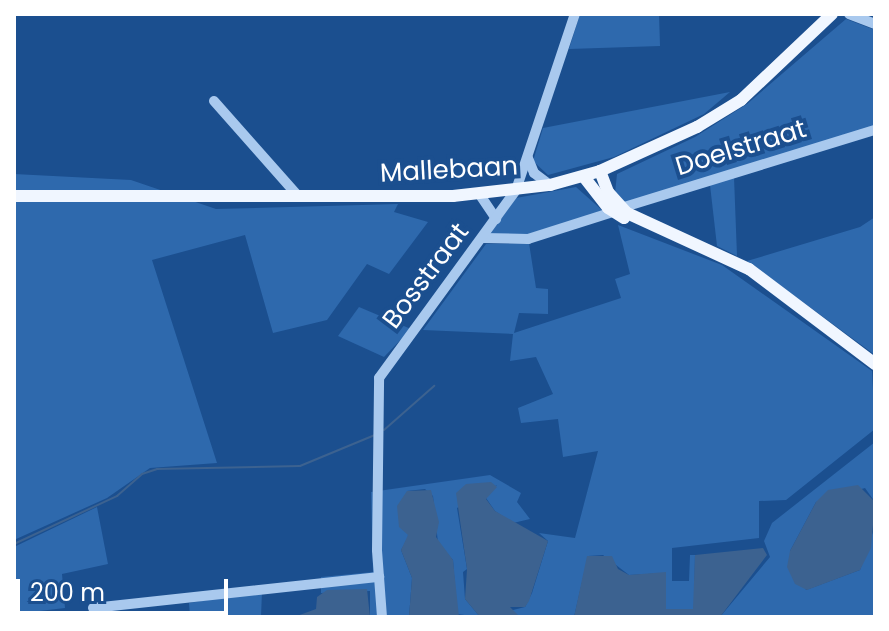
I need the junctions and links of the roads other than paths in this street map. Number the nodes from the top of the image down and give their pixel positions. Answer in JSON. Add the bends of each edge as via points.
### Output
{"nodes":[{"id":1,"x":575,"y":14,"type":"edge"},
{"id":2,"x":832,"y":14,"type":"edge"},
{"id":3,"x":849,"y":14,"type":"edge"},
{"id":4,"x":875,"y":24,"type":"edge"},
{"id":5,"x":214,"y":101,"type":"dead end"},
{"id":6,"x":875,"y":130,"type":"edge"},
{"id":7,"x":528,"y":158,"type":"junction"},
{"id":8,"x":600,"y":171,"type":"junction"},
{"id":9,"x":584,"y":177,"type":"junction"},
{"id":10,"x":550,"y":185,"type":"junction"},
{"id":11,"x":516,"y":190,"type":"junction"},
{"id":12,"x":480,"y":195,"type":"junction"},
{"id":13,"x":14,"y":196,"type":"edge"},
{"id":14,"x":298,"y":196,"type":"junction"},
{"id":15,"x":617,"y":210,"type":"junction"},
{"id":16,"x":496,"y":219,"type":"junction"},
{"id":17,"x":483,"y":238,"type":"junction"},
{"id":18,"x":875,"y":364,"type":"edge"},
{"id":19,"x":379,"y":577,"type":"junction"},
{"id":20,"x":93,"y":608,"type":"dead end"},
{"id":21,"x":382,"y":617,"type":"edge"}],
"edges":[{"from":1,"to":7,"type":"street","name":"Bosstraat"},
{"from":2,"to":8,"type":"main road","name":"Mallebaan","via":[[741,100],[658,147]]},
{"from":3,"to":4,"type":"street"},
{"from":5,"to":14,"type":"street"},
{"from":6,"to":15,"type":"street","name":"Doelstraat"},
{"from":7,"to":10,"type":"street","via":[[534,173]]},
{"from":7,"to":11,"type":"street","name":"Bosstraat"},
{"from":8,"to":9,"type":"main road","name":"Mallebaan"},
{"from":8,"to":15,"type":"main road"},
{"from":9,"to":10,"type":"main road","name":"Mallebaan"},
{"from":9,"to":15,"type":"main road"},
{"from":10,"to":11,"type":"main road","name":"Mallebaan"},
{"from":11,"to":12,"type":"main road","name":"Mallebaan"},
{"from":11,"to":16,"type":"street","name":"Bosstraat"},
{"from":12,"to":14,"type":"main road","name":"Mallebaan"},
{"from":12,"to":16,"type":"street"},
{"from":13,"to":14,"type":"main road","name":"Mallebaan"},
{"from":15,"to":17,"type":"street","name":"Doelstraat","via":[[528,239]]},
{"from":15,"to":18,"type":"main road","via":[[749,269]]},
{"from":16,"to":17,"type":"street","name":"Bosstraat"},
{"from":17,"to":19,"type":"street","name":"Bosstraat","via":[[379,378]]},
{"from":19,"to":20,"type":"street"},
{"from":19,"to":21,"type":"street","name":"Bosstraat"}]}
